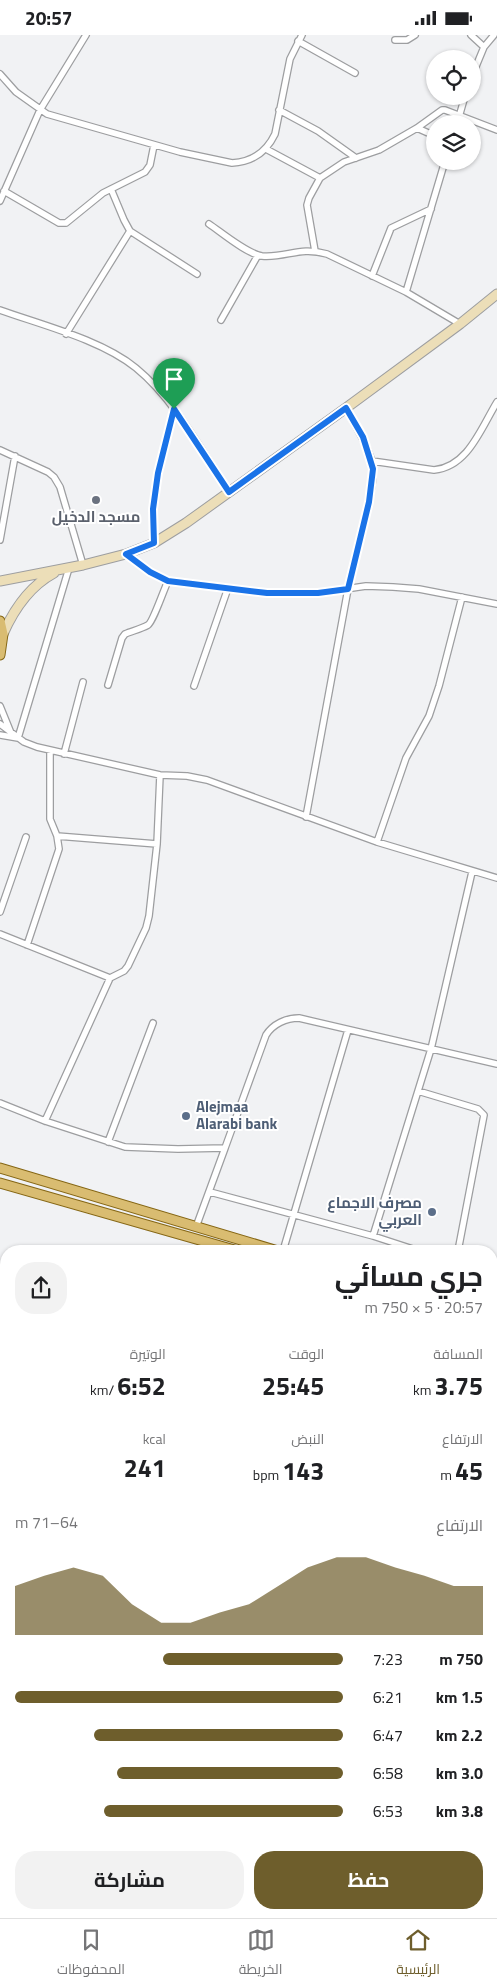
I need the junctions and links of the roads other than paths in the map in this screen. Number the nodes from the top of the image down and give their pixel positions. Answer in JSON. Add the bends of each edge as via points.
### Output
{"nodes":[{"id":1,"x":86,"y":35,"type":"edge"},
{"id":2,"x":415,"y":35,"type":"edge"},
{"id":3,"x":471,"y":35,"type":"edge"},
{"id":4,"x":494,"y":35,"type":"edge"},
{"id":5,"x":300,"y":38,"type":"edge"},
{"id":6,"x":395,"y":40,"type":"dead end"},
{"id":7,"x":484,"y":47,"type":"junction"},
{"id":8,"x":481,"y":54,"type":"edge"},
{"id":9,"x":355,"y":73,"type":"dead end"},
{"id":10,"x":0,"y":74,"type":"edge"},
{"id":11,"x":463,"y":105,"type":"edge"},
{"id":12,"x":40,"y":110,"type":"junction"},
{"id":13,"x":279,"y":110,"type":"junction"},
{"id":14,"x":435,"y":115,"type":"edge"},
{"id":15,"x":460,"y":115,"type":"joint"},
{"id":16,"x":426,"y":122,"type":"edge"},
{"id":17,"x":481,"y":124,"type":"edge"},
{"id":18,"x":417,"y":128,"type":"junction"},
{"id":19,"x":497,"y":131,"type":"edge"},
{"id":20,"x":426,"y":132,"type":"edge"},
{"id":21,"x":154,"y":145,"type":"junction"},
{"id":22,"x":266,"y":149,"type":"junction"},
{"id":23,"x":356,"y":158,"type":"junction"},
{"id":24,"x":442,"y":170,"type":"edge"},
{"id":25,"x":320,"y":178,"type":"junction"},
{"id":26,"x":111,"y":189,"type":"junction"},
{"id":27,"x":4,"y":191,"type":"junction"},
{"id":28,"x":0,"y":201,"type":"edge"},
{"id":29,"x":431,"y":209,"type":"junction"},
{"id":30,"x":208,"y":223,"type":"dead end"},
{"id":31,"x":130,"y":231,"type":"junction"},
{"id":32,"x":315,"y":251,"type":"junction"},
{"id":33,"x":258,"y":255,"type":"junction"},
{"id":34,"x":197,"y":274,"type":"dead end"},
{"id":35,"x":372,"y":276,"type":"junction"},
{"id":36,"x":406,"y":292,"type":"junction"},
{"id":37,"x":495,"y":299,"type":"edge"},
{"id":38,"x":0,"y":310,"type":"edge"},
{"id":39,"x":221,"y":320,"type":"dead end"},
{"id":40,"x":460,"y":324,"type":"junction"},
{"id":41,"x":66,"y":334,"type":"junction"},
{"id":42,"x":497,"y":402,"type":"edge"},
{"id":43,"x":346,"y":408,"type":"junction"},
{"id":44,"x":174,"y":409,"type":"junction"},
{"id":45,"x":0,"y":450,"type":"edge"},
{"id":46,"x":15,"y":456,"type":"junction"},
{"id":47,"x":372,"y":461,"type":"junction"},
{"id":48,"x":229,"y":492,"type":"junction"},
{"id":49,"x":0,"y":540,"type":"edge"},
{"id":50,"x":154,"y":543,"type":"junction"},
{"id":51,"x":126,"y":554,"type":"junction"},
{"id":52,"x":83,"y":565,"type":"junction"},
{"id":53,"x":65,"y":569,"type":"junction"},
{"id":54,"x":0,"y":581,"type":"edge"},
{"id":55,"x":168,"y":581,"type":"junction"},
{"id":56,"x":228,"y":588,"type":"junction"},
{"id":57,"x":348,"y":589,"type":"junction"},
{"id":58,"x":462,"y":597,"type":"junction"},
{"id":59,"x":497,"y":604,"type":"edge"},
{"id":60,"x":0,"y":621,"type":"edge"},
{"id":61,"x":3,"y":634,"type":"junction"},
{"id":62,"x":0,"y":655,"type":"edge"},
{"id":63,"x":83,"y":682,"type":"dead end"},
{"id":64,"x":108,"y":685,"type":"dead end"},
{"id":65,"x":194,"y":686,"type":"dead end"},
{"id":66,"x":0,"y":706,"type":"edge"},
{"id":67,"x":0,"y":724,"type":"edge"},
{"id":68,"x":11,"y":733,"type":"junction"},
{"id":69,"x":0,"y":735,"type":"edge"},
{"id":70,"x":18,"y":738,"type":"junction"},
{"id":71,"x":50,"y":751,"type":"junction"},
{"id":72,"x":64,"y":754,"type":"junction"},
{"id":73,"x":160,"y":775,"type":"junction"},
{"id":74,"x":306,"y":817,"type":"junction"},
{"id":75,"x":57,"y":835,"type":"junction"},
{"id":76,"x":26,"y":837,"type":"dead end"},
{"id":77,"x":377,"y":842,"type":"junction"},
{"id":78,"x":157,"y":843,"type":"junction"},
{"id":79,"x":472,"y":872,"type":"junction"},
{"id":80,"x":497,"y":878,"type":"edge"},
{"id":81,"x":0,"y":912,"type":"edge"},
{"id":82,"x":0,"y":933,"type":"edge"},
{"id":83,"x":27,"y":945,"type":"junction"},
{"id":84,"x":110,"y":978,"type":"junction"},
{"id":85,"x":153,"y":1023,"type":"dead end"},
{"id":86,"x":348,"y":1030,"type":"junction"},
{"id":87,"x":431,"y":1049,"type":"junction"},
{"id":88,"x":497,"y":1064,"type":"edge"},
{"id":89,"x":418,"y":1091,"type":"junction"},
{"id":90,"x":0,"y":1103,"type":"edge"},
{"id":91,"x":45,"y":1121,"type":"junction"},
{"id":92,"x":108,"y":1142,"type":"junction"},
{"id":93,"x":225,"y":1148,"type":"junction"},
{"id":94,"x":0,"y":1169,"type":"edge"},
{"id":95,"x":0,"y":1183,"type":"edge"},
{"id":96,"x":210,"y":1192,"type":"junction"},
{"id":97,"x":294,"y":1214,"type":"junction"},
{"id":98,"x":196,"y":1227,"type":"junction"},
{"id":99,"x":373,"y":1236,"type":"junction"},
{"id":100,"x":217,"y":1245,"type":"edge"},
{"id":101,"x":258,"y":1245,"type":"edge"},
{"id":102,"x":285,"y":1245,"type":"edge"},
{"id":103,"x":401,"y":1245,"type":"edge"},
{"id":104,"x":459,"y":1245,"type":"edge"}],
"edges":[{"from":1,"to":12,"type":"street"},
{"from":2,"to":6,"type":"street","via":[[407,40]]},
{"from":3,"to":7,"type":"street"},
{"from":4,"to":7,"type":"street"},
{"from":5,"to":9,"type":"street"},
{"from":5,"to":13,"type":"street","via":[[290,59]]},
{"from":7,"to":8,"type":"street"},
{"from":10,"to":12,"type":"street","via":[[16,92]]},
{"from":11,"to":15,"type":"street"},
{"from":12,"to":21,"type":"street","via":[[66,121]]},
{"from":12,"to":27,"type":"street"},
{"from":13,"to":22,"type":"street","via":[[275,134]]},
{"from":13,"to":23,"type":"street","via":[[318,131]]},
{"from":14,"to":15,"type":"street","via":[[442,110]]},
{"from":16,"to":18,"type":"street"},
{"from":17,"to":19,"type":"street"},
{"from":18,"to":20,"type":"street"},
{"from":18,"to":23,"type":"street","via":[[379,150]]},
{"from":21,"to":22,"type":"street","via":[[232,163],[253,159]]},
{"from":21,"to":26,"type":"street","via":[[150,165],[145,172]]},
{"from":22,"to":25,"type":"street"},
{"from":23,"to":25,"type":"street"},
{"from":24,"to":29,"type":"street"},
{"from":25,"to":32,"type":"street","via":[[307,205]]},
{"from":26,"to":27,"type":"street","via":[[62,224]]},
{"from":26,"to":31,"type":"street"},
{"from":27,"to":28,"type":"street"},
{"from":29,"to":35,"type":"street","via":[[391,228]]},
{"from":29,"to":36,"type":"street"},
{"from":30,"to":33,"type":"street"},
{"from":31,"to":34,"type":"street"},
{"from":31,"to":41,"type":"street"},
{"from":32,"to":33,"type":"street"},
{"from":32,"to":35,"type":"street"},
{"from":33,"to":39,"type":"street"},
{"from":35,"to":36,"type":"street"},
{"from":36,"to":40,"type":"street"},
{"from":37,"to":40,"type":"main road"},
{"from":38,"to":41,"type":"street"},
{"from":40,"to":43,"type":"main road"},
{"from":41,"to":44,"type":"street","via":[[128,362],[156,387]]},
{"from":42,"to":47,"type":"street","via":[[465,455],[444,469]]},
{"from":43,"to":47,"type":"street"},
{"from":43,"to":48,"type":"main road"},
{"from":44,"to":48,"type":"street"},
{"from":44,"to":50,"type":"street","via":[[156,482]]},
{"from":45,"to":46,"type":"street"},
{"from":46,"to":49,"type":"street"},
{"from":46,"to":52,"type":"street","via":[[54,477],[60,487]]},
{"from":47,"to":57,"type":"street","via":[[372,488]]},
{"from":48,"to":50,"type":"main road"},
{"from":50,"to":51,"type":"main road"},
{"from":51,"to":52,"type":"main road"},
{"from":51,"to":55,"type":"street"},
{"from":52,"to":53,"type":"main road"},
{"from":53,"to":54,"type":"main road"},
{"from":53,"to":61,"type":"main road","via":[[30,591]]},
{"from":53,"to":70,"type":"street"},
{"from":55,"to":56,"type":"street"},
{"from":55,"to":64,"type":"street","via":[[150,623],[122,637]]},
{"from":56,"to":57,"type":"street","via":[[267,593]]},
{"from":56,"to":65,"type":"street"},
{"from":57,"to":58,"type":"street","via":[[366,586],[419,589]]},
{"from":57,"to":74,"type":"street"},
{"from":58,"to":59,"type":"street"},
{"from":58,"to":77,"type":"street","via":[[429,716],[406,758]]},
{"from":60,"to":61,"type":"main road"},
{"from":61,"to":62,"type":"main road"},
{"from":63,"to":72,"type":"street"},
{"from":66,"to":68,"type":"street"},
{"from":67,"to":68,"type":"street"},
{"from":68,"to":70,"type":"street"},
{"from":69,"to":70,"type":"street"},
{"from":70,"to":71,"type":"street"},
{"from":71,"to":72,"type":"street"},
{"from":71,"to":75,"type":"street","via":[[50,819]]},
{"from":72,"to":73,"type":"street"},
{"from":73,"to":74,"type":"street","via":[[208,780]]},
{"from":73,"to":78,"type":"street"},
{"from":74,"to":77,"type":"street"},
{"from":75,"to":78,"type":"street"},
{"from":75,"to":83,"type":"street","via":[[59,849]]},
{"from":76,"to":81,"type":"street"},
{"from":77,"to":79,"type":"street"},
{"from":78,"to":84,"type":"street","via":[[146,928],[128,966]]},
{"from":79,"to":80,"type":"street"},
{"from":79,"to":87,"type":"street"},
{"from":82,"to":83,"type":"street"},
{"from":83,"to":84,"type":"street"},
{"from":84,"to":91,"type":"street"},
{"from":85,"to":92,"type":"street"},
{"from":86,"to":87,"type":"street"},
{"from":86,"to":93,"type":"street","via":[[291,1018],[269,1031]]},
{"from":86,"to":97,"type":"street"},
{"from":87,"to":88,"type":"street"},
{"from":87,"to":89,"type":"street"},
{"from":89,"to":99,"type":"street"},
{"from":89,"to":104,"type":"street","via":[[478,1109],[484,1115]]},
{"from":90,"to":91,"type":"street"},
{"from":91,"to":92,"type":"street"},
{"from":92,"to":93,"type":"street","via":[[149,1149]]},
{"from":93,"to":96,"type":"street"},
{"from":94,"to":98,"type":"main road"},
{"from":95,"to":100,"type":"main road"},
{"from":96,"to":97,"type":"street"},
{"from":96,"to":98,"type":"street"},
{"from":97,"to":99,"type":"street"},
{"from":97,"to":102,"type":"street"},
{"from":98,"to":101,"type":"main road"},
{"from":99,"to":103,"type":"street"}]}
